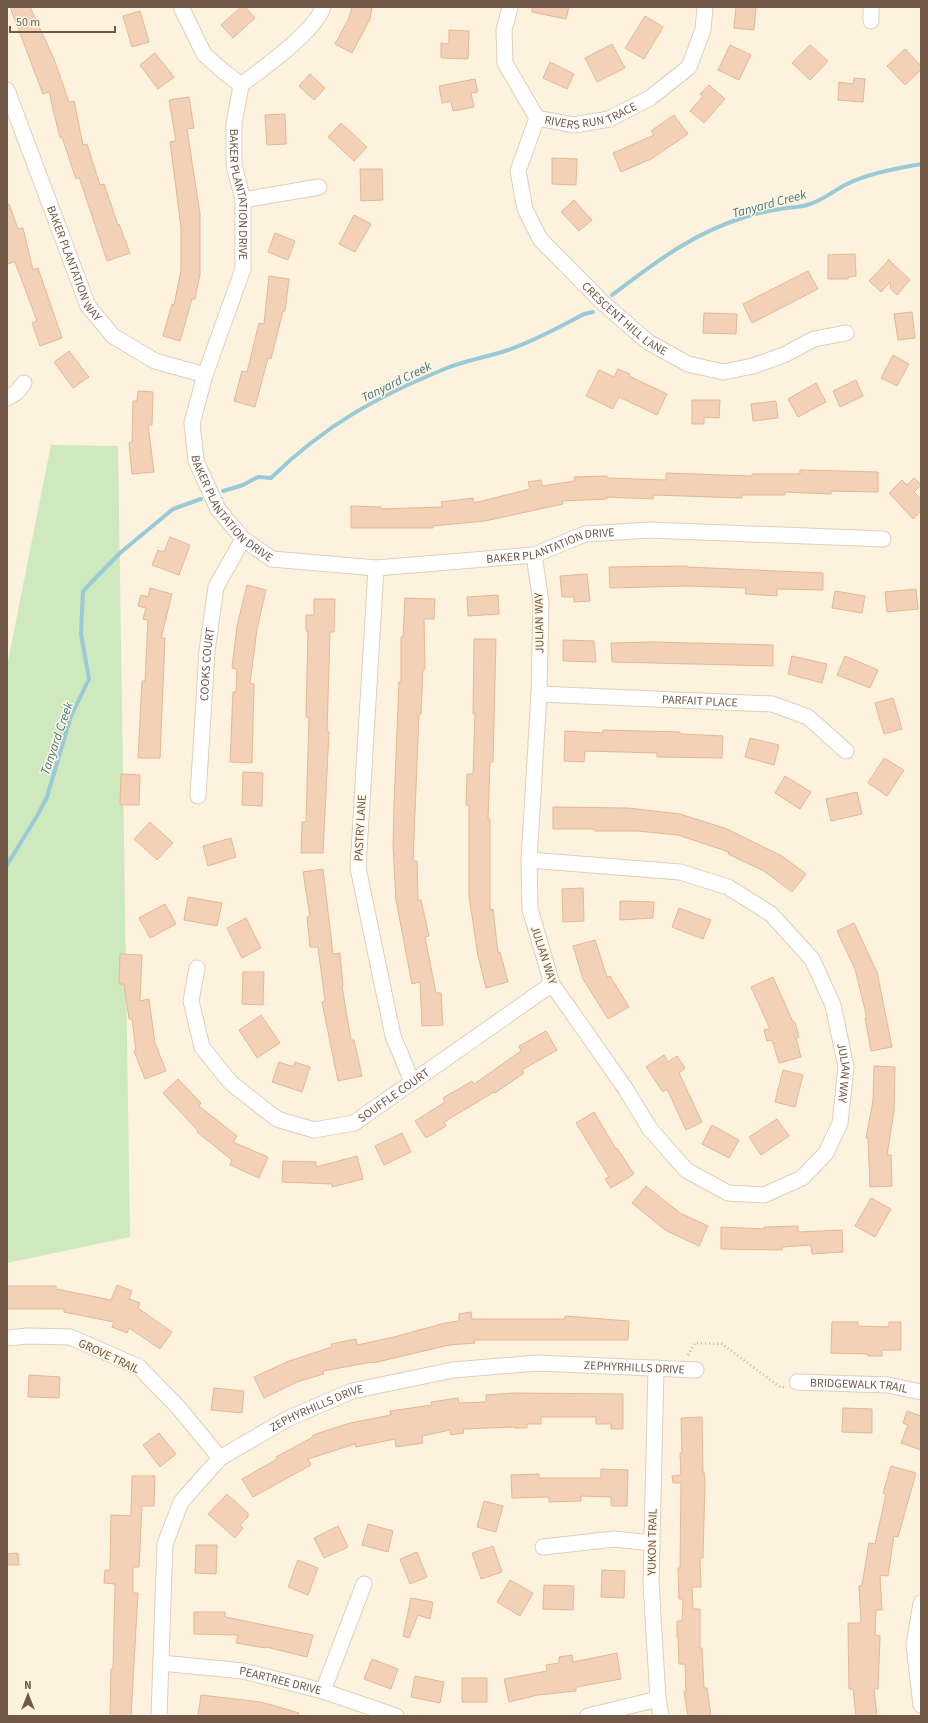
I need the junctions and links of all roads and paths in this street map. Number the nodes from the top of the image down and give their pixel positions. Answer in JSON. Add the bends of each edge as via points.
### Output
{"nodes":[{"id":1,"x":181,"y":7,"type":"edge"},
{"id":2,"x":323,"y":7,"type":"edge"},
{"id":3,"x":510,"y":7,"type":"edge"},
{"id":4,"x":705,"y":7,"type":"edge"},
{"id":5,"x":241,"y":85,"type":"junction"},
{"id":6,"x":7,"y":90,"type":"edge"},
{"id":7,"x":537,"y":118,"type":"junction"},
{"id":8,"x":319,"y":187,"type":"dead end"},
{"id":9,"x":243,"y":200,"type":"junction"},
{"id":10,"x":846,"y":333,"type":"dead end"},
{"id":11,"x":206,"y":375,"type":"junction"},
{"id":12,"x":24,"y":383,"type":"dead end"},
{"id":13,"x":7,"y":398,"type":"edge"},
{"id":14,"x":243,"y":539,"type":"junction"},
{"id":15,"x":883,"y":539,"type":"dead end"},
{"id":16,"x":534,"y":555,"type":"junction"},
{"id":17,"x":376,"y":568,"type":"junction"},
{"id":18,"x":539,"y":694,"type":"junction"},
{"id":19,"x":846,"y":751,"type":"dead end"},
{"id":20,"x":198,"y":796,"type":"dead end"},
{"id":21,"x":529,"y":860,"type":"junction"},
{"id":22,"x":197,"y":968,"type":"dead end"},
{"id":23,"x":552,"y":984,"type":"junction"},
{"id":24,"x":412,"y":1082,"type":"junction"},
{"id":25,"x":7,"y":1338,"type":"edge"},
{"id":26,"x":656,"y":1368,"type":"junction"},
{"id":27,"x":690,"y":1370,"type":"joint"},
{"id":28,"x":797,"y":1382,"type":"joint"},
{"id":29,"x":921,"y":1392,"type":"edge"},
{"id":30,"x":220,"y":1458,"type":"junction"},
{"id":31,"x":652,"y":1543,"type":"junction"},
{"id":32,"x":543,"y":1547,"type":"dead end"},
{"id":33,"x":364,"y":1584,"type":"dead end"},
{"id":34,"x":921,"y":1603,"type":"edge"},
{"id":35,"x":161,"y":1663,"type":"junction"},
{"id":36,"x":323,"y":1691,"type":"junction"},
{"id":37,"x":658,"y":1699,"type":"junction"},
{"id":38,"x":921,"y":1706,"type":"edge"},
{"id":39,"x":159,"y":1716,"type":"edge"},
{"id":40,"x":396,"y":1716,"type":"edge"},
{"id":41,"x":588,"y":1716,"type":"edge"},
{"id":42,"x":661,"y":1716,"type":"edge"}],
"edges":[{"from":1,"to":5,"type":"street","via":[[204,54]]},
{"from":2,"to":5,"type":"street","via":[[320,17],[288,48]]},
{"from":3,"to":7,"type":"street","name":"RIVERS RUN TRACE","via":[[504,30],[505,63]]},
{"from":4,"to":7,"type":"street","name":"RIVERS RUN TRACE","via":[[702,30],[689,67],[650,98],[609,119],[574,125]]},
{"from":5,"to":9,"type":"street","name":"BAKER PLANTATION DRIVE","via":[[234,124],[234,165]]},
{"from":6,"to":11,"type":"street","name":"BAKER PLANTATION WAY","via":[[88,306],[112,336],[155,361]]},
{"from":7,"to":10,"type":"street","name":"CRESCENT HILL LANE","via":[[518,171],[525,209],[540,239],[602,302],[648,342],[688,364],[724,372],[760,364],[814,339]]},
{"from":8,"to":9,"type":"street"},
{"from":9,"to":11,"type":"street","name":"BAKER PLANTATION DRIVE","via":[[243,269]]},
{"from":11,"to":14,"type":"street","name":"BAKER PLANTATION DRIVE","via":[[192,423],[196,461],[218,509]]},
{"from":12,"to":13,"type":"street","via":[[16,393]]},
{"from":14,"to":17,"type":"street","name":"BAKER PLANTATION DRIVE","via":[[272,559]]},
{"from":14,"to":20,"type":"street","name":"COOKS COURT","via":[[216,588],[207,651]]},
{"from":15,"to":16,"type":"street","name":"BAKER PLANTATION DRIVE","via":[[650,530],[585,534]]},
{"from":16,"to":17,"type":"street","name":"BAKER PLANTATION DRIVE"},
{"from":16,"to":18,"type":"street","name":"JULIAN WAY","via":[[541,602]]},
{"from":17,"to":24,"type":"street","name":"PASTRY LANE","via":[[358,868],[393,1036]]},
{"from":18,"to":19,"type":"street","name":"PARFAIT PLACE","via":[[772,704],[808,717]]},
{"from":18,"to":21,"type":"street","name":"JULIAN WAY"},
{"from":21,"to":23,"type":"street","name":"JULIAN WAY","via":[[530,909]]},
{"from":21,"to":23,"type":"street","name":"JULIAN WAY","via":[[680,872],[728,887],[771,914],[812,959],[832,1004],[846,1067],[840,1123],[826,1153],[802,1178],[764,1196],[728,1193],[686,1170],[650,1129]]},
{"from":22,"to":24,"type":"street","name":"SOUFFLE COURT","via":[[191,1001],[202,1047],[231,1083],[277,1119],[314,1130],[354,1122]]},
{"from":23,"to":24,"type":"street","name":"SOUFFLE COURT"},
{"from":25,"to":30,"type":"street","name":"GROVE TRAIL","via":[[70,1338],[139,1367],[178,1407]]},
{"from":26,"to":27,"type":"street","name":"ZEPHYRHILLS DRIVE"},
{"from":26,"to":30,"type":"street","name":"ZEPHYRHILLS DRIVE","via":[[537,1363],[445,1372],[352,1391],[287,1419]]},
{"from":26,"to":31,"type":"street","name":"YUKON TRAIL"},
{"from":27,"to":28,"type":"path","via":[[684,1361],[695,1343],[722,1344],[780,1387],[797,1388]]},
{"from":28,"to":29,"type":"street","name":"BRIDGEWALK TRAIL","via":[[888,1385]]},
{"from":30,"to":35,"type":"street","name":"ZEPHYRHILLS DRIVE","via":[[181,1502],[164,1544]]},
{"from":31,"to":32,"type":"street","via":[[614,1539]]},
{"from":31,"to":37,"type":"street","name":"YUKON TRAIL","via":[[651,1583]]},
{"from":33,"to":36,"type":"street"},
{"from":34,"to":38,"type":"street","via":[[914,1644]]},
{"from":35,"to":36,"type":"street","name":"PEARTREE DRIVE","via":[[244,1671]]},
{"from":35,"to":39,"type":"street","name":"ZEPHYRHILLS DRIVE"},
{"from":36,"to":40,"type":"street","name":"PEARTREE DRIVE"},
{"from":37,"to":41,"type":"street"},
{"from":37,"to":42,"type":"street","name":"YUKON TRAIL"}]}
